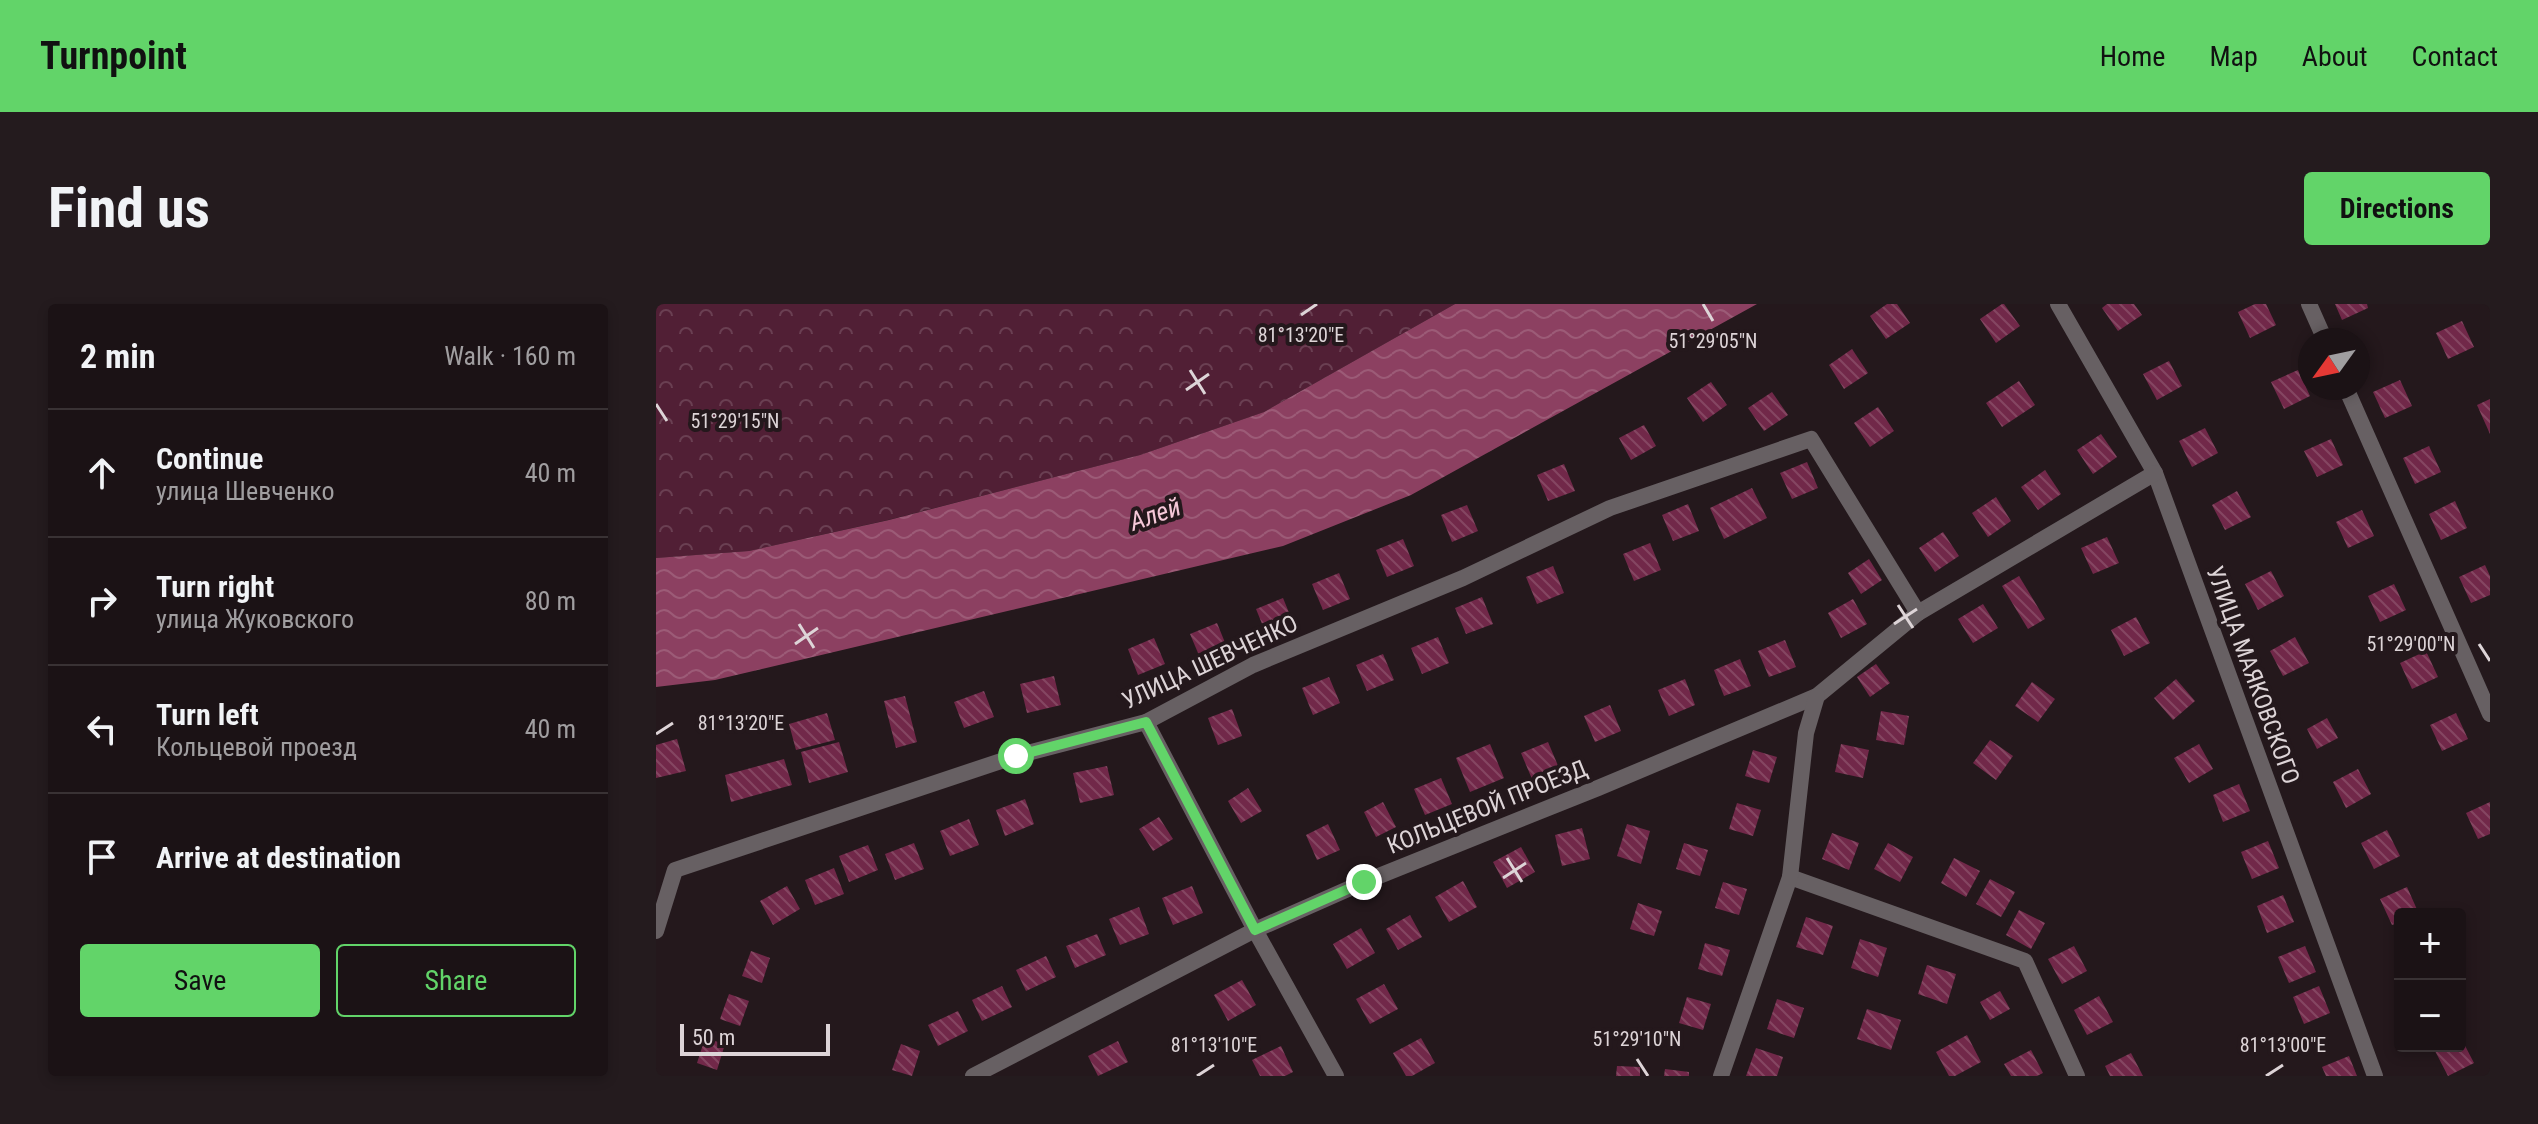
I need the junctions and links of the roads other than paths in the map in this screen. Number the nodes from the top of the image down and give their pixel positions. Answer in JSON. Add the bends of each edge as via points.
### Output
{"nodes":[{"id":1,"x":2058,"y":304,"type":"edge"},
{"id":2,"x":2309,"y":304,"type":"edge"},
{"id":3,"x":2320,"y":328,"type":"edge"},
{"id":4,"x":2351,"y":400,"type":"edge"},
{"id":5,"x":2155,"y":473,"type":"junction"},
{"id":6,"x":1918,"y":613,"type":"junction"},
{"id":7,"x":1817,"y":696,"type":"junction"},
{"id":8,"x":2490,"y":714,"type":"edge"},
{"id":9,"x":1146,"y":722,"type":"junction"},
{"id":10,"x":1790,"y":877,"type":"junction"},
{"id":11,"x":1255,"y":930,"type":"junction"},
{"id":12,"x":656,"y":931,"type":"edge"},
{"id":13,"x":973,"y":1076,"type":"edge"},
{"id":14,"x":1336,"y":1076,"type":"edge"},
{"id":15,"x":1721,"y":1076,"type":"edge"},
{"id":16,"x":2077,"y":1076,"type":"edge"},
{"id":17,"x":2375,"y":1076,"type":"edge"}],
"edges":[{"from":1,"to":5,"type":"street","name":"УЛИЦА МАЯКОВСКОГО"},
{"from":2,"to":3,"type":"street"},
{"from":4,"to":8,"type":"street"},
{"from":5,"to":6,"type":"street","name":"КОЛЬЦЕВОЙ ПРОЕЗД"},
{"from":5,"to":17,"type":"street","name":"УЛИЦА МАЯКОВСКОГО"},
{"from":6,"to":7,"type":"street","name":"КОЛЬЦЕВОЙ ПРОЕЗД"},
{"from":6,"to":9,"type":"street","name":"УЛИЦА ШЕВЧЕНКО","via":[[1811,439],[1610,508],[1463,578],[1253,665]]},
{"from":7,"to":10,"type":"street","via":[[1806,733]]},
{"from":7,"to":11,"type":"street","name":"КОЛЬЦЕВОЙ ПРОЕЗД"},
{"from":9,"to":11,"type":"street"},
{"from":9,"to":12,"type":"street","name":"УЛИЦА ШЕВЧЕНКО","via":[[1016,756],[675,870]]},
{"from":10,"to":15,"type":"street"},
{"from":10,"to":16,"type":"street","via":[[2025,961]]},
{"from":11,"to":13,"type":"street","name":"КОЛЬЦЕВОЙ ПРОЕЗД"},
{"from":11,"to":14,"type":"street"}]}
